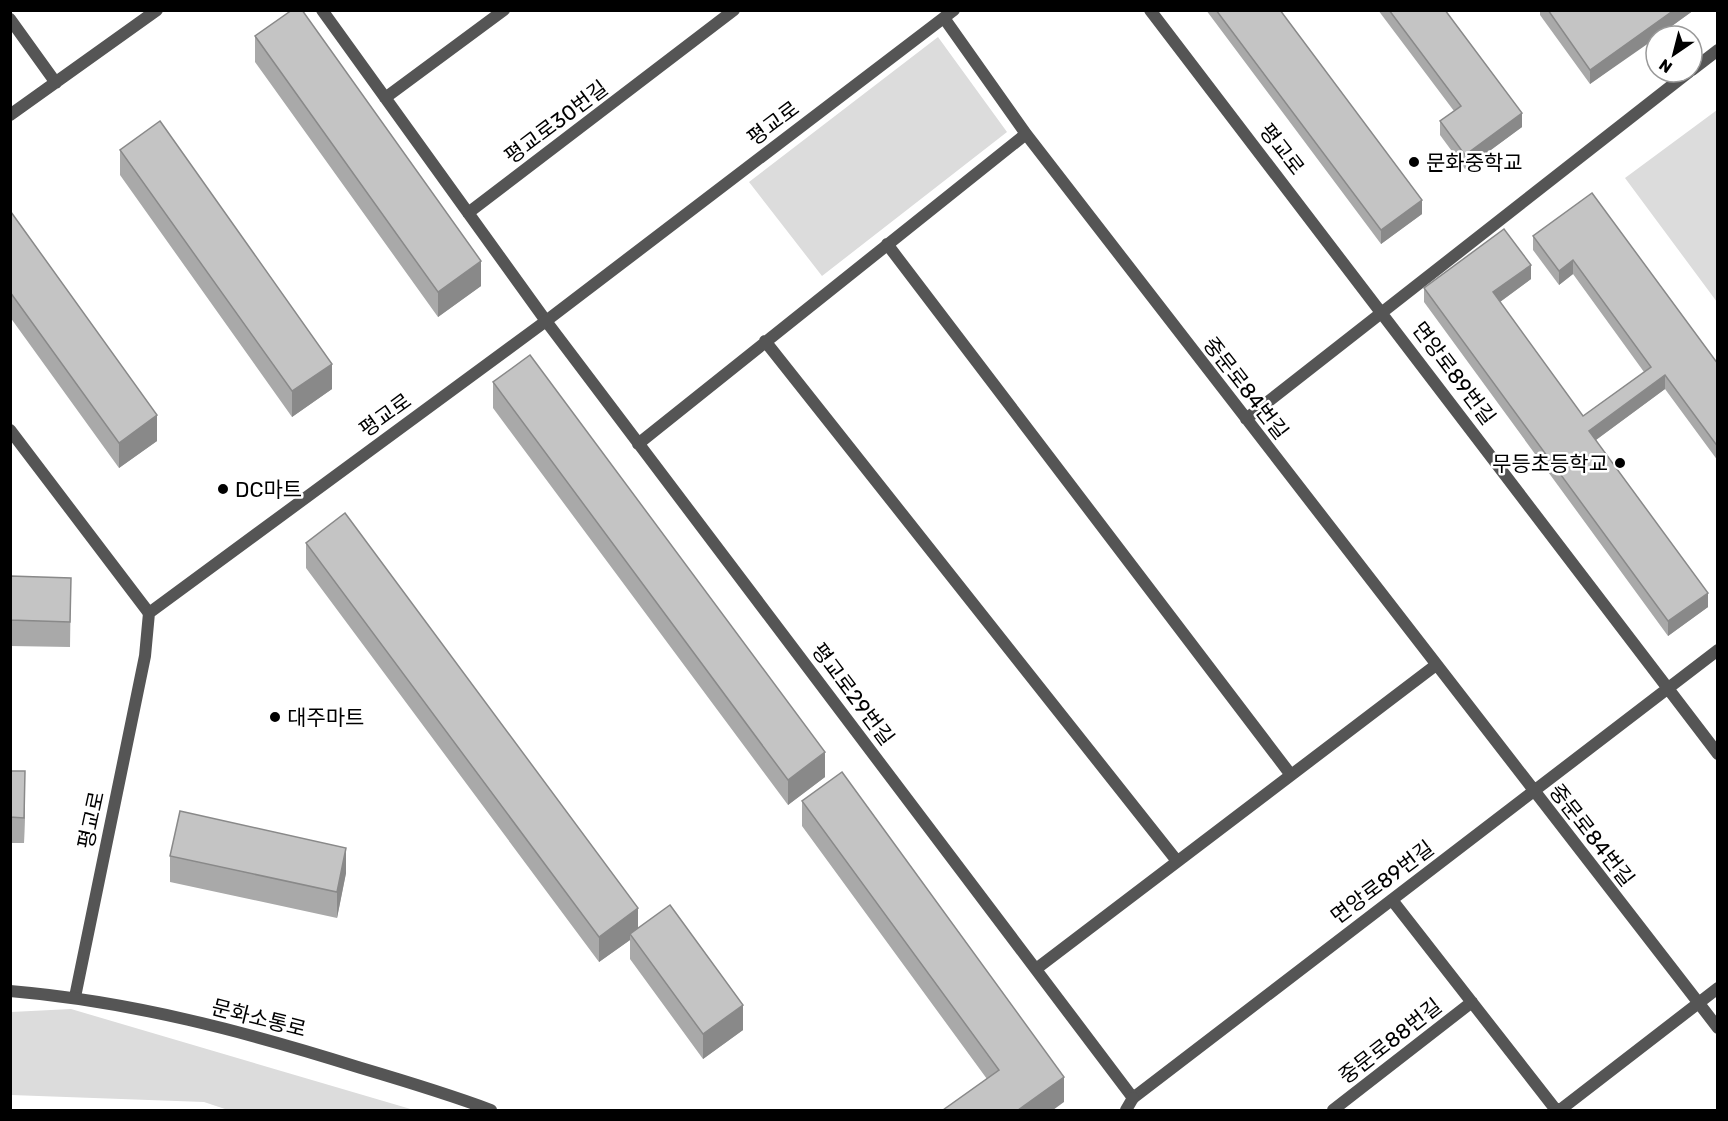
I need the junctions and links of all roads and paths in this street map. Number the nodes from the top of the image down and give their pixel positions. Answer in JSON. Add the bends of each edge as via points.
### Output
{"nodes":[{"id":1,"x":157,"y":10,"type":"edge"},
{"id":2,"x":322,"y":10,"type":"edge"},
{"id":3,"x":504,"y":10,"type":"edge"},
{"id":4,"x":734,"y":10,"type":"edge"},
{"id":5,"x":1150,"y":10,"type":"edge"},
{"id":6,"x":946,"y":13,"type":"edge"},
{"id":7,"x":10,"y":18,"type":"edge"},
{"id":8,"x":1718,"y":50,"type":"edge"},
{"id":9,"x":1704,"y":60,"type":"edge"},
{"id":10,"x":56,"y":83,"type":"junction"},
{"id":11,"x":1673,"y":84,"type":"edge"},
{"id":12,"x":385,"y":98,"type":"junction"},
{"id":13,"x":10,"y":115,"type":"edge"},
{"id":14,"x":1026,"y":134,"type":"junction"},
{"id":15,"x":468,"y":213,"type":"junction"},
{"id":16,"x":887,"y":244,"type":"junction"},
{"id":17,"x":1383,"y":312,"type":"junction"},
{"id":18,"x":546,"y":321,"type":"junction"},
{"id":19,"x":765,"y":341,"type":"junction"},
{"id":20,"x":1246,"y":419,"type":"junction"},
{"id":21,"x":10,"y":430,"type":"edge"},
{"id":22,"x":638,"y":444,"type":"junction"},
{"id":23,"x":149,"y":613,"type":"junction"},
{"id":24,"x":1718,"y":650,"type":"edge"},
{"id":25,"x":1436,"y":665,"type":"junction"},
{"id":26,"x":1667,"y":688,"type":"junction"},
{"id":27,"x":1718,"y":754,"type":"edge"},
{"id":28,"x":1291,"y":775,"type":"junction"},
{"id":29,"x":1533,"y":791,"type":"junction"},
{"id":30,"x":1177,"y":861,"type":"junction"},
{"id":31,"x":1392,"y":900,"type":"junction"},
{"id":32,"x":1036,"y":969,"type":"junction"},
{"id":33,"x":1718,"y":988,"type":"edge"},
{"id":34,"x":10,"y":991,"type":"edge"},
{"id":35,"x":75,"y":997,"type":"junction"},
{"id":36,"x":1472,"y":1002,"type":"junction"},
{"id":37,"x":1698,"y":1003,"type":"junction"},
{"id":38,"x":1718,"y":1028,"type":"edge"},
{"id":39,"x":1133,"y":1098,"type":"junction"},
{"id":40,"x":491,"y":1110,"type":"edge"},
{"id":41,"x":1125,"y":1110,"type":"edge"},
{"id":42,"x":1333,"y":1110,"type":"edge"},
{"id":43,"x":1558,"y":1110,"type":"edge"}],
"edges":[{"from":1,"to":10,"type":"street"},
{"from":2,"to":12,"type":"street"},
{"from":3,"to":12,"type":"street"},
{"from":4,"to":15,"type":"street","name":"평교로30번길"},
{"from":5,"to":17,"type":"street","name":"평교로"},
{"from":6,"to":14,"type":"street","name":"중문로84번길"},
{"from":6,"to":18,"type":"street","name":"평교로"},
{"from":7,"to":10,"type":"street"},
{"from":8,"to":9,"type":"street"},
{"from":10,"to":13,"type":"street"},
{"from":11,"to":17,"type":"street"},
{"from":12,"to":15,"type":"street"},
{"from":14,"to":16,"type":"street"},
{"from":14,"to":20,"type":"street","name":"중문로84번길"},
{"from":15,"to":18,"type":"street"},
{"from":16,"to":19,"type":"street"},
{"from":16,"to":28,"type":"street"},
{"from":17,"to":20,"type":"street"},
{"from":17,"to":26,"type":"street","name":"면앙로89번길"},
{"from":18,"to":22,"type":"street","name":"평교로29번길"},
{"from":18,"to":23,"type":"street","name":"평교로"},
{"from":19,"to":22,"type":"street"},
{"from":19,"to":30,"type":"street"},
{"from":20,"to":25,"type":"street","name":"중문로84번길"},
{"from":21,"to":23,"type":"street"},
{"from":22,"to":32,"type":"street","name":"평교로29번길"},
{"from":23,"to":35,"type":"street","name":"평교로","via":[[145,656]]},
{"from":24,"to":26,"type":"street","name":"면앙로89번길"},
{"from":25,"to":28,"type":"street"},
{"from":25,"to":29,"type":"street","name":"중문로84번길"},
{"from":26,"to":27,"type":"street"},
{"from":26,"to":29,"type":"street","name":"면앙로89번길"},
{"from":28,"to":30,"type":"street"},
{"from":29,"to":31,"type":"street","name":"면앙로89번길"},
{"from":29,"to":37,"type":"street","name":"중문로84번길"},
{"from":30,"to":32,"type":"street"},
{"from":31,"to":36,"type":"street","name":"중문로88번길"},
{"from":31,"to":39,"type":"street","name":"면앙로89번길"},
{"from":32,"to":39,"type":"street","name":"평교로29번길"},
{"from":33,"to":37,"type":"street"},
{"from":34,"to":35,"type":"street","name":"문화소통로"},
{"from":35,"to":40,"type":"street","name":"문화소통로","via":[[231,1030],[312,1052]]},
{"from":36,"to":42,"type":"street","name":"중문로88번길"},
{"from":36,"to":43,"type":"street","name":"중문로88번길"},
{"from":37,"to":38,"type":"street","name":"중문로84번길"},
{"from":37,"to":43,"type":"street"},
{"from":39,"to":41,"type":"street","name":"면앙로89번길"}]}
